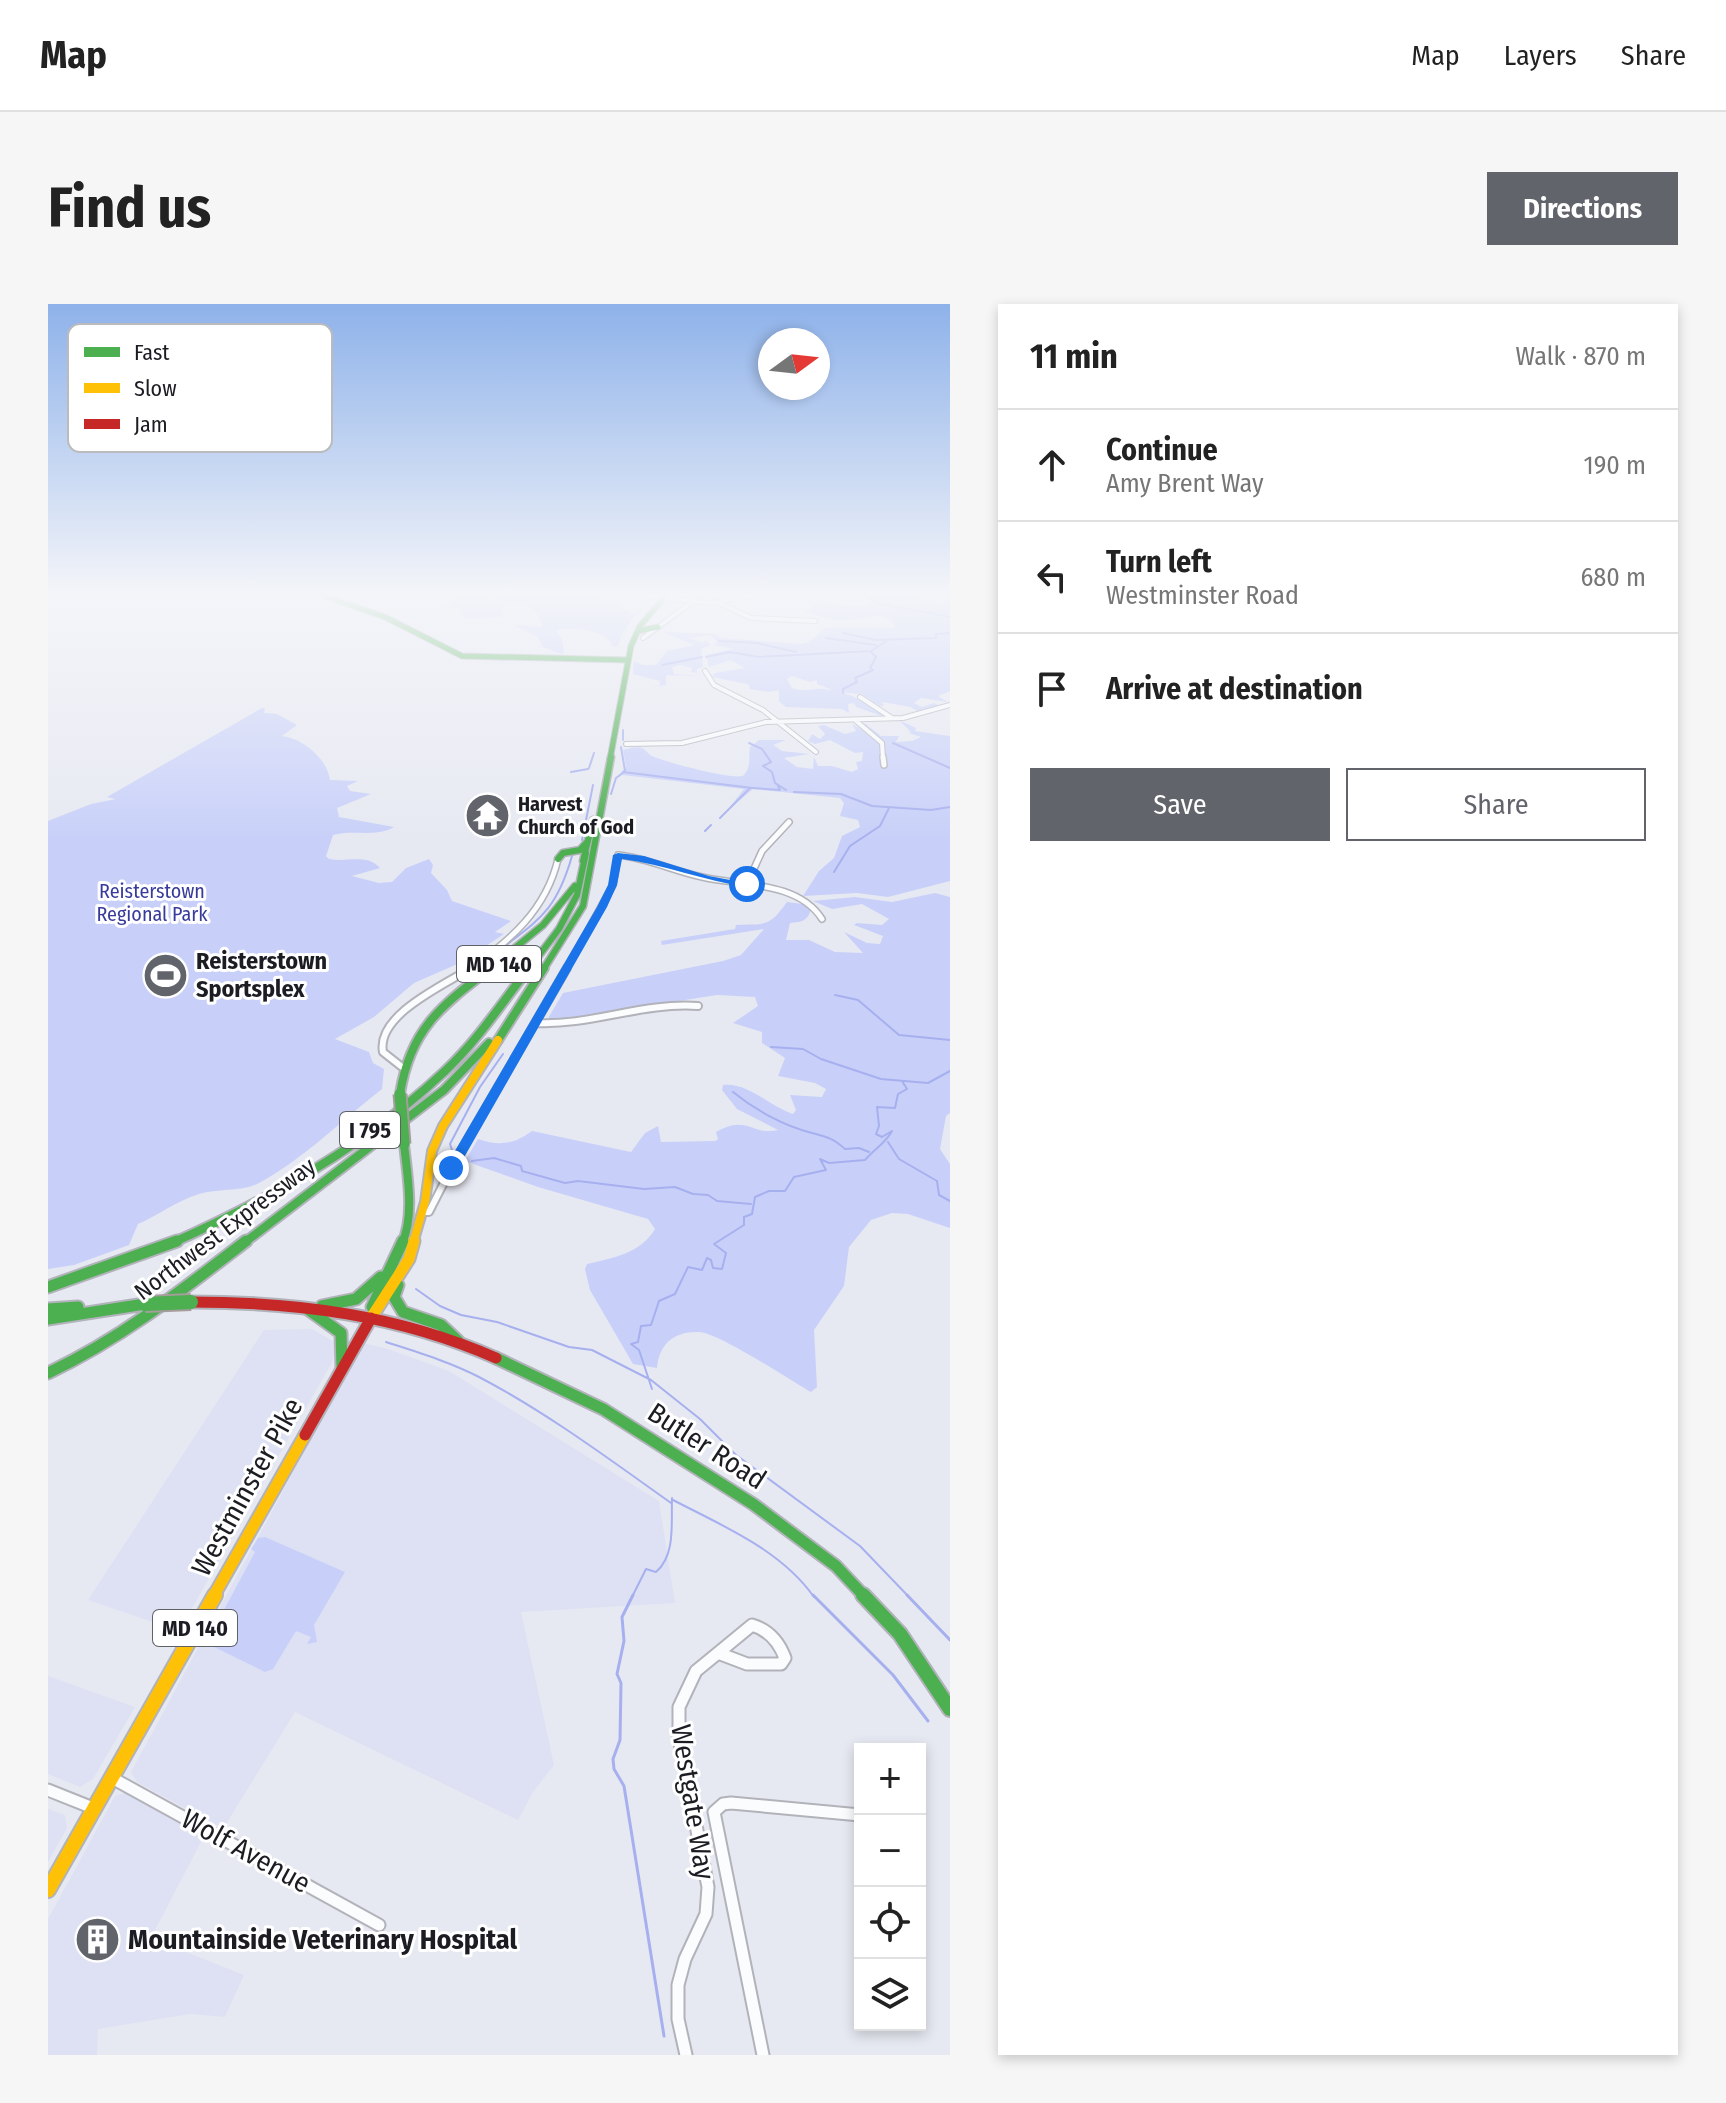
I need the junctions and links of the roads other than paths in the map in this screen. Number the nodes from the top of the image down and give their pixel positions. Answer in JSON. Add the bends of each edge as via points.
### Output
{"nodes":[{"id":1,"x":622,"y":677,"type":"edge"},
{"id":2,"x":624,"y":677,"type":"edge"},
{"id":3,"x":709,"y":677,"type":"edge"},
{"id":4,"x":860,"y":697,"type":"dead end"},
{"id":5,"x":949,"y":705,"type":"edge"},
{"id":6,"x":894,"y":719,"type":"junction"},
{"id":7,"x":855,"y":720,"type":"junction"},
{"id":8,"x":775,"y":721,"type":"junction"},
{"id":9,"x":618,"y":743,"type":"junction"},
{"id":10,"x":816,"y":752,"type":"dead end"},
{"id":11,"x":884,"y":765,"type":"dead end"},
{"id":12,"x":789,"y":822,"type":"dead end"},
{"id":13,"x":587,"y":847,"type":"junction"},
{"id":14,"x":558,"y":859,"type":"joint"},
{"id":15,"x":747,"y":884,"type":"junction"},
{"id":16,"x":822,"y":919,"type":"dead end"},
{"id":17,"x":545,"y":964,"type":"junction"},
{"id":18,"x":698,"y":1006,"type":"dead end"},
{"id":19,"x":535,"y":1023,"type":"junction"},
{"id":20,"x":402,"y":1067,"type":"junction"},
{"id":21,"x":406,"y":1142,"type":"junction"},
{"id":22,"x":428,"y":1164,"type":"junction"},
{"id":23,"x":451,"y":1168,"type":"junction"},
{"id":24,"x":408,"y":1181,"type":"junction"},
{"id":25,"x":425,"y":1212,"type":"junction"},
{"id":26,"x":403,"y":1258,"type":"junction"},
{"id":27,"x":48,"y":1287,"type":"edge"},
{"id":28,"x":145,"y":1304,"type":"junction"},
{"id":29,"x":307,"y":1308,"type":"junction"},
{"id":30,"x":48,"y":1309,"type":"edge"},
{"id":31,"x":371,"y":1318,"type":"junction"},
{"id":32,"x":48,"y":1319,"type":"edge"},
{"id":33,"x":460,"y":1343,"type":"junction"},
{"id":34,"x":342,"y":1367,"type":"junction"},
{"id":35,"x":48,"y":1373,"type":"edge"},
{"id":36,"x":716,"y":1652,"type":"junction"},
{"id":37,"x":920,"y":1662,"type":"junction"},
{"id":38,"x":950,"y":1688,"type":"edge"},
{"id":39,"x":950,"y":1709,"type":"edge"},
{"id":40,"x":112,"y":1778,"type":"junction"},
{"id":41,"x":48,"y":1790,"type":"edge"},
{"id":42,"x":93,"y":1808,"type":"junction"},
{"id":43,"x":854,"y":1814,"type":"edge"},
{"id":44,"x":48,"y":1890,"type":"edge"},
{"id":45,"x":379,"y":1925,"type":"dead end"},
{"id":46,"x":686,"y":2055,"type":"edge"},
{"id":47,"x":763,"y":2055,"type":"edge"}],
"edges":[{"from":1,"to":13,"type":"main road","name":"Westminster Pike","number":"MD 140"},
{"from":2,"to":9,"type":"main road","name":"Westminster Pike","number":"MD 140"},
{"from":3,"to":8,"type":"street"},
{"from":4,"to":6,"type":"street"},
{"from":5,"to":6,"type":"street"},
{"from":6,"to":7,"type":"street"},
{"from":7,"to":8,"type":"street"},
{"from":7,"to":11,"type":"street","via":[[882,743]]},
{"from":8,"to":9,"type":"street","via":[[690,741]]},
{"from":8,"to":10,"type":"street"},
{"from":9,"to":17,"type":"main road","name":"Westminster Pike","number":"MD 140","via":[[587,895]]},
{"from":12,"to":15,"type":"street","via":[[762,851]]},
{"from":13,"to":14,"type":"main road"},
{"from":13,"to":20,"type":"main road","name":"Westminster Pike","number":"MD 140","via":[[575,886],[559,910],[426,1025]]},
{"from":13,"to":27,"type":"main road","name":"Northwest Expressway","number":"I 795","via":[[577,895],[559,929],[475,1039],[409,1102],[245,1211],[150,1253]]},
{"from":14,"to":20,"type":"street","via":[[548,895],[526,921],[386,1027],[383,1052]]},
{"from":15,"to":16,"type":"street","via":[[800,899]]},
{"from":15,"to":19,"type":"street","via":[[618,855],[609,893]]},
{"from":17,"to":22,"type":"main road","name":"Westminster Pike","number":"MD 140","via":[[443,1126]]},
{"from":17,"to":35,"type":"main road","name":"Northwest Expressway","number":"I 795","via":[[491,1041],[444,1090],[127,1331]]},
{"from":18,"to":19,"type":"street","via":[[564,1025]]},
{"from":19,"to":23,"type":"street"},
{"from":20,"to":21,"type":"main road","name":"Westminster Pike","number":"MD 140","bridge":true},
{"from":21,"to":22,"type":"main road","via":[[415,1158]]},
{"from":21,"to":24,"type":"main road","name":"Westminster Pike","number":"MD 140"},
{"from":22,"to":23,"type":"street"},
{"from":22,"to":24,"type":"main road"},
{"from":22,"to":25,"type":"main road","name":"Westminster Pike","number":"MD 140"},
{"from":23,"to":25,"type":"street"},
{"from":24,"to":25,"type":"main road","via":[[414,1207]]},
{"from":24,"to":26,"type":"main road","name":"Westminster Pike","number":"MD 140"},
{"from":25,"to":26,"type":"main road","name":"Westminster Pike","number":"MD 140"},
{"from":26,"to":29,"type":"main road","via":[[362,1298]]},
{"from":26,"to":31,"type":"main road","name":"Westminster Pike","number":"MD 140","via":[[373,1304]]},
{"from":26,"to":33,"type":"main road","via":[[397,1304],[412,1317],[441,1325]]},
{"from":28,"to":29,"type":"main road","bridge":true,"via":[[250,1302]]},
{"from":28,"to":30,"type":"main road"},
{"from":28,"to":32,"type":"main road"},
{"from":29,"to":31,"type":"main road","name":"Butler Road"},
{"from":29,"to":34,"type":"main road","via":[[338,1329]]},
{"from":31,"to":33,"type":"main road","name":"Butler Road"},
{"from":31,"to":34,"type":"main road","name":"Westminster Pike","number":"MD 140"},
{"from":33,"to":37,"type":"main road","name":"Butler Road","via":[[603,1409],[753,1504],[836,1566]]},
{"from":34,"to":40,"type":"main road","name":"Westminster Pike","number":"MD 140"},
{"from":36,"to":36,"type":"street","name":"Westgate Way","via":[[757,1625],[782,1647],[785,1658],[776,1666],[734,1662]]},
{"from":36,"to":46,"type":"street","name":"Westgate Way","via":[[690,1680],[678,1720],[708,1887],[706,1914],[678,1985]]},
{"from":37,"to":38,"type":"main road"},
{"from":37,"to":39,"type":"main road","name":"Butler Road"},
{"from":40,"to":42,"type":"main road","name":"Westminster Pike","number":"MD 140"},
{"from":40,"to":45,"type":"street","name":"Wolf Avenue"},
{"from":41,"to":42,"type":"street"},
{"from":42,"to":44,"type":"main road","name":"Westminster Pike","number":"MD 140"},
{"from":43,"to":47,"type":"street","via":[[731,1803],[714,1812]]}]}
